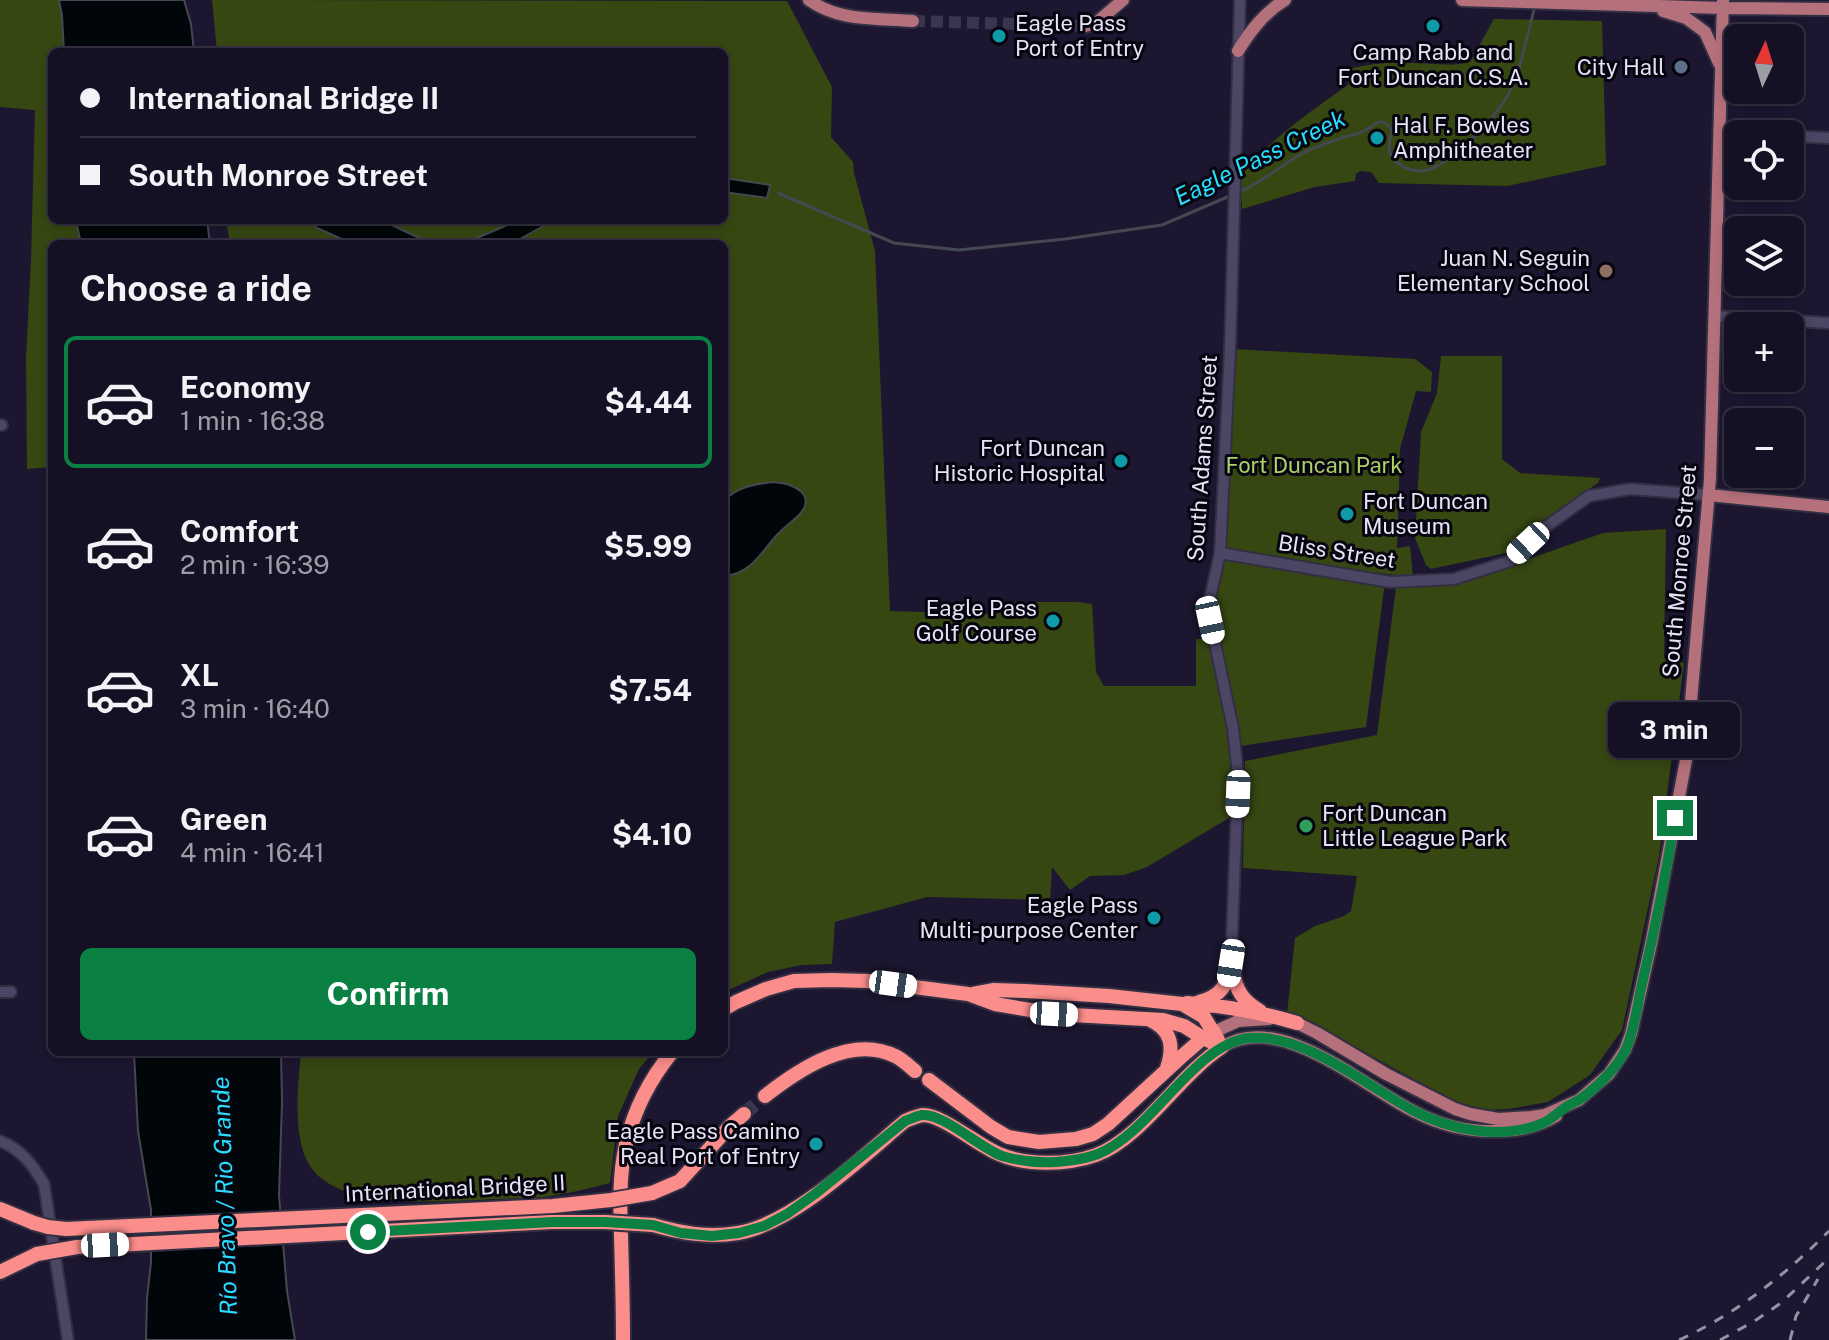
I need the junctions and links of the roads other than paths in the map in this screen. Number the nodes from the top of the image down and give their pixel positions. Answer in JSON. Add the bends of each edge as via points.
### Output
{"nodes":[{"id":1,"x":809,"y":0,"type":"edge"},
{"id":2,"x":1123,"y":0,"type":"edge"},
{"id":3,"x":1240,"y":0,"type":"edge"},
{"id":4,"x":1285,"y":0,"type":"edge"},
{"id":5,"x":1462,"y":0,"type":"edge"},
{"id":6,"x":1490,"y":1,"type":"edge"},
{"id":7,"x":1723,"y":4,"type":"edge"},
{"id":8,"x":1649,"y":6,"type":"junction"},
{"id":9,"x":1829,"y":9,"type":"edge"},
{"id":10,"x":913,"y":21,"type":"tunnel mouth"},
{"id":11,"x":1085,"y":26,"type":"tunnel mouth"},
{"id":12,"x":1238,"y":51,"type":"junction"},
{"id":13,"x":1721,"y":67,"type":"junction"},
{"id":14,"x":1718,"y":131,"type":"junction"},
{"id":15,"x":1724,"y":131,"type":"edge"},
{"id":16,"x":1804,"y":137,"type":"edge"},
{"id":17,"x":1829,"y":138,"type":"edge"},
{"id":18,"x":1715,"y":316,"type":"junction"},
{"id":19,"x":1829,"y":323,"type":"edge"},
{"id":20,"x":1709,"y":495,"type":"junction"},
{"id":21,"x":1829,"y":507,"type":"edge"},
{"id":22,"x":1220,"y":553,"type":"junction"},
{"id":23,"x":1231,"y":963,"type":"junction"},
{"id":24,"x":968,"y":994,"type":"junction"},
{"id":25,"x":1173,"y":1002,"type":"junction"},
{"id":26,"x":1191,"y":1003,"type":"junction"},
{"id":27,"x":728,"y":1007,"type":"edge"},
{"id":28,"x":1262,"y":1013,"type":"junction"},
{"id":29,"x":1146,"y":1018,"type":"junction"},
{"id":30,"x":1297,"y":1023,"type":"junction"},
{"id":31,"x":1208,"y":1035,"type":"junction"},
{"id":32,"x":1222,"y":1047,"type":"junction"},
{"id":33,"x":669,"y":1056,"type":"edge"},
{"id":34,"x":1167,"y":1070,"type":"junction"},
{"id":35,"x":915,"y":1071,"type":"dead end"},
{"id":36,"x":929,"y":1080,"type":"dead end"},
{"id":37,"x":765,"y":1096,"type":"tunnel mouth"},
{"id":38,"x":1567,"y":1106,"type":"junction"},
{"id":39,"x":744,"y":1114,"type":"tunnel mouth"},
{"id":40,"x":1021,"y":1140,"type":"junction"},
{"id":41,"x":0,"y":1141,"type":"edge"},
{"id":42,"x":1017,"y":1159,"type":"junction"},
{"id":43,"x":0,"y":1209,"type":"edge"},
{"id":44,"x":0,"y":1272,"type":"edge"},
{"id":45,"x":68,"y":1340,"type":"edge"},
{"id":46,"x":623,"y":1340,"type":"edge"}],
"edges":[{"from":1,"to":10,"type":"main road","via":[[843,16]]},
{"from":2,"to":11,"type":"main road"},
{"from":3,"to":12,"type":"street","name":"South Adams Street"},
{"from":4,"to":12,"type":"main road","via":[[1253,27]]},
{"from":5,"to":6,"type":"main road"},
{"from":6,"to":8,"type":"main road"},
{"from":7,"to":8,"type":"main road"},
{"from":7,"to":9,"type":"main road","via":[[1744,9]]},
{"from":7,"to":13,"type":"main road","name":"South Monroe Street"},
{"from":8,"to":13,"type":"main road","via":[[1686,18],[1705,32]]},
{"from":12,"to":22,"type":"street","name":"South Adams Street"},
{"from":13,"to":14,"type":"main road","name":"South Monroe Street"},
{"from":14,"to":15,"type":"street"},
{"from":14,"to":18,"type":"main road","name":"South Monroe Street"},
{"from":16,"to":17,"type":"street"},
{"from":18,"to":19,"type":"street"},
{"from":18,"to":20,"type":"main road","name":"South Monroe Street"},
{"from":20,"to":21,"type":"main road"},
{"from":20,"to":22,"type":"street","name":"Bliss Street","via":[[1630,489],[1589,496],[1510,561],[1454,579],[1390,582]]},
{"from":20,"to":38,"type":"main road","name":"South Monroe Street","via":[[1686,760],[1634,1022],[1625,1050],[1609,1074]]},
{"from":22,"to":23,"type":"street","name":"South Adams Street","via":[[1210,620],[1238,775]]},
{"from":23,"to":26,"type":"highway","via":[[1229,980],[1219,993]]},
{"from":23,"to":28,"type":"highway","via":[[1240,996]]},
{"from":24,"to":25,"type":"highway","via":[[1025,991]]},
{"from":24,"to":27,"type":"highway","via":[[868,981],[794,981]]},
{"from":24,"to":29,"type":"highway","via":[[1054,1014]]},
{"from":25,"to":26,"type":"highway"},
{"from":25,"to":31,"type":"highway","via":[[1208,1021]]},
{"from":26,"to":28,"type":"highway"},
{"from":28,"to":30,"type":"highway"},
{"from":29,"to":31,"type":"highway"},
{"from":29,"to":34,"type":"highway","via":[[1166,1030],[1170,1039]]},
{"from":30,"to":31,"type":"main road","via":[[1258,1018]]},
{"from":30,"to":38,"type":"main road","via":[[1470,1114],[1531,1117]]},
{"from":31,"to":32,"type":"highway"},
{"from":31,"to":34,"type":"highway"},
{"from":32,"to":38,"type":"main road","via":[[1261,1037],[1291,1043],[1414,1111],[1468,1129],[1525,1129]]},
{"from":32,"to":42,"type":"highway","via":[[1135,1128],[1097,1155],[1053,1162]]},
{"from":33,"to":46,"type":"highway","via":[[645,1091],[625,1146]]},
{"from":34,"to":40,"type":"highway","via":[[1093,1134],[1058,1142]]},
{"from":35,"to":37,"type":"highway","via":[[895,1056],[853,1051],[806,1067]]},
{"from":36,"to":40,"type":"highway","via":[[991,1127]]},
{"from":39,"to":43,"type":"highway","name":"International Bridge II","bridge":true,"via":[[680,1181],[652,1193],[553,1206],[66,1229]]},
{"from":40,"to":42,"type":"highway"},
{"from":41,"to":45,"type":"street","via":[[19,1150],[44,1184]]},
{"from":42,"to":44,"type":"highway","name":"International Bridge II","bridge":true,"via":[[979,1144],[936,1117],[922,1115],[905,1121],[787,1214],[739,1233],[712,1236],[653,1225],[552,1222],[77,1247],[37,1254]]}]}
